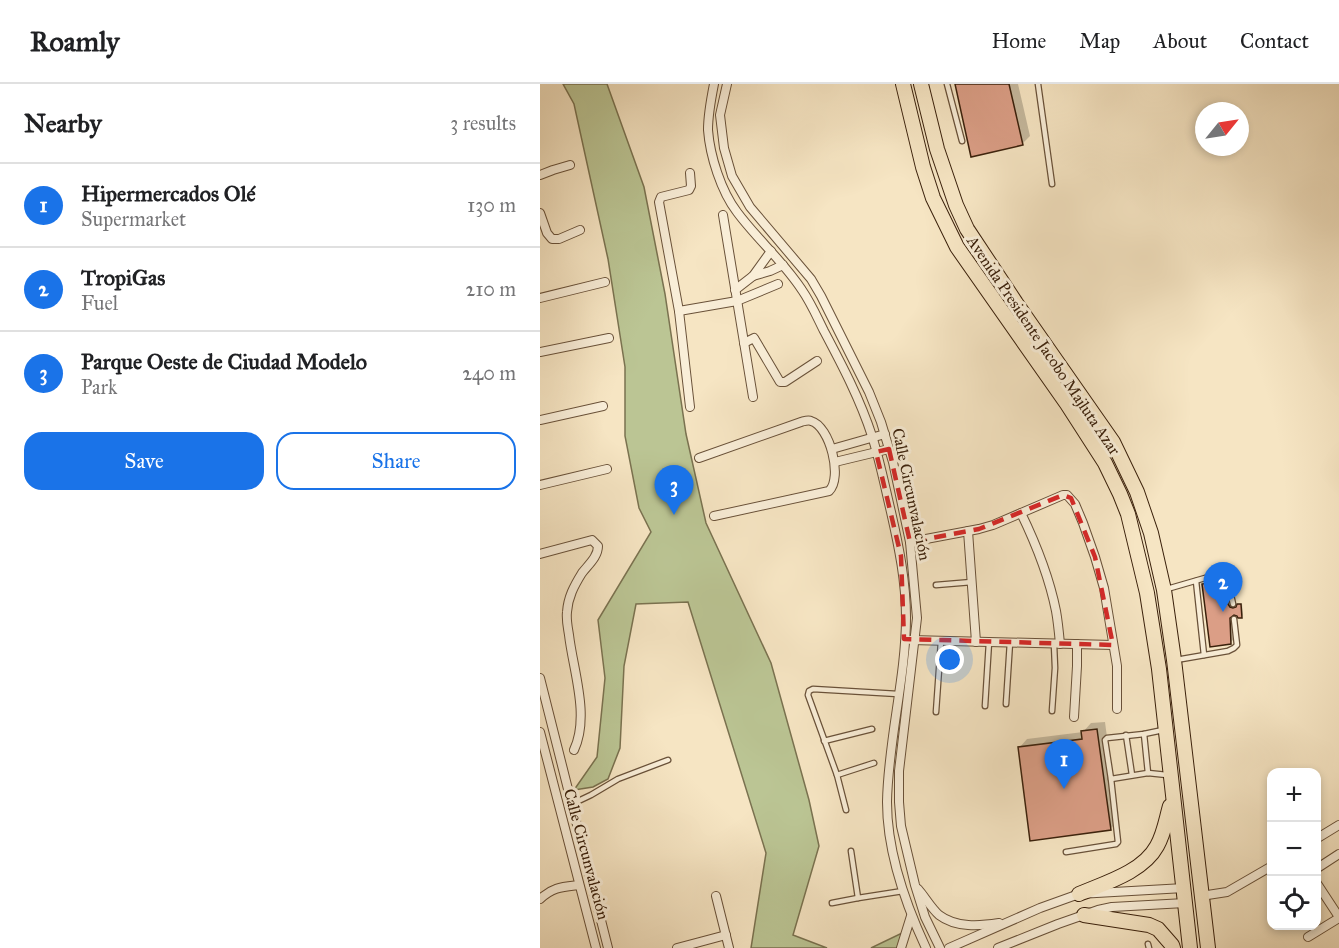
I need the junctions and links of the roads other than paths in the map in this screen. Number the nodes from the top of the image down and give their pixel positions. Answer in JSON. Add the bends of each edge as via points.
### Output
{"nodes":[{"id":1,"x":714,"y":84,"type":"edge"},
{"id":2,"x":727,"y":84,"type":"edge"},
{"id":3,"x":903,"y":84,"type":"edge"},
{"id":4,"x":921,"y":84,"type":"edge"},
{"id":5,"x":947,"y":84,"type":"edge"},
{"id":6,"x":1038,"y":84,"type":"edge"},
{"id":7,"x":962,"y":141,"type":"dead end"},
{"id":8,"x":570,"y":165,"type":"dead end"},
{"id":9,"x":690,"y":173,"type":"dead end"},
{"id":10,"x":540,"y":175,"type":"edge"},
{"id":11,"x":1052,"y":184,"type":"dead end"},
{"id":12,"x":540,"y":213,"type":"edge"},
{"id":13,"x":723,"y":215,"type":"dead end"},
{"id":14,"x":580,"y":230,"type":"dead end"},
{"id":15,"x":771,"y":251,"type":"junction"},
{"id":16,"x":783,"y":265,"type":"junction"},
{"id":17,"x":753,"y":276,"type":"junction"},
{"id":18,"x":605,"y":282,"type":"dead end"},
{"id":19,"x":778,"y":284,"type":"dead end"},
{"id":20,"x":735,"y":290,"type":"junction"},
{"id":21,"x":540,"y":298,"type":"edge"},
{"id":22,"x":737,"y":301,"type":"junction"},
{"id":23,"x":679,"y":310,"type":"junction"},
{"id":24,"x":609,"y":338,"type":"dead end"},
{"id":25,"x":744,"y":343,"type":"junction"},
{"id":26,"x":540,"y":351,"type":"edge"},
{"id":27,"x":817,"y":361,"type":"dead end"},
{"id":28,"x":753,"y":397,"type":"dead end"},
{"id":29,"x":603,"y":406,"type":"dead end"},
{"id":30,"x":690,"y":407,"type":"dead end"},
{"id":31,"x":540,"y":420,"type":"edge"},
{"id":32,"x":885,"y":434,"type":"junction"},
{"id":33,"x":872,"y":437,"type":"junction"},
{"id":34,"x":832,"y":449,"type":"junction"},
{"id":35,"x":889,"y":449,"type":"junction"},
{"id":36,"x":876,"y":453,"type":"junction"},
{"id":37,"x":699,"y":458,"type":"dead end"},
{"id":38,"x":835,"y":462,"type":"junction"},
{"id":39,"x":606,"y":469,"type":"dead end"},
{"id":40,"x":540,"y":485,"type":"edge"},
{"id":41,"x":1021,"y":513,"type":"junction"},
{"id":42,"x":714,"y":516,"type":"dead end"},
{"id":43,"x":969,"y":531,"type":"junction"},
{"id":44,"x":910,"y":542,"type":"junction"},
{"id":45,"x":540,"y":554,"type":"edge"},
{"id":46,"x":1197,"y":581,"type":"junction"},
{"id":47,"x":972,"y":582,"type":"junction"},
{"id":48,"x":936,"y":585,"type":"dead end"},
{"id":49,"x":1164,"y":590,"type":"junction"},
{"id":50,"x":1233,"y":604,"type":"dead end"},
{"id":51,"x":1234,"y":619,"type":"dead end"},
{"id":52,"x":904,"y":639,"type":"junction"},
{"id":53,"x":915,"y":640,"type":"junction"},
{"id":54,"x":941,"y":641,"type":"junction"},
{"id":55,"x":976,"y":642,"type":"junction"},
{"id":56,"x":989,"y":642,"type":"junction"},
{"id":57,"x":1010,"y":642,"type":"junction"},
{"id":58,"x":1057,"y":644,"type":"junction"},
{"id":59,"x":1077,"y":644,"type":"junction"},
{"id":60,"x":1113,"y":645,"type":"junction"},
{"id":61,"x":1204,"y":655,"type":"junction"},
{"id":62,"x":1174,"y":660,"type":"junction"},
{"id":63,"x":540,"y":678,"type":"edge"},
{"id":64,"x":898,"y":694,"type":"junction"},
{"id":65,"x":1006,"y":704,"type":"dead end"},
{"id":66,"x":985,"y":706,"type":"dead end"},
{"id":67,"x":1117,"y":709,"type":"dead end"},
{"id":68,"x":1052,"y":711,"type":"dead end"},
{"id":69,"x":936,"y":712,"type":"dead end"},
{"id":70,"x":1074,"y":717,"type":"dead end"},
{"id":71,"x":872,"y":729,"type":"dead end"},
{"id":72,"x":1165,"y":730,"type":"junction"},
{"id":73,"x":540,"y":732,"type":"edge"},
{"id":74,"x":1144,"y":734,"type":"junction"},
{"id":75,"x":1126,"y":735,"type":"junction"},
{"id":76,"x":824,"y":741,"type":"junction"},
{"id":77,"x":574,"y":750,"type":"dead end"},
{"id":78,"x":668,"y":760,"type":"dead end"},
{"id":79,"x":874,"y":763,"type":"dead end"},
{"id":80,"x":1148,"y":773,"type":"junction"},
{"id":81,"x":837,"y":775,"type":"junction"},
{"id":82,"x":1132,"y":775,"type":"junction"},
{"id":83,"x":1170,"y":775,"type":"junction"},
{"id":84,"x":1111,"y":779,"type":"junction"},
{"id":85,"x":1172,"y":796,"type":"junction"},
{"id":86,"x":572,"y":804,"type":"junction"},
{"id":87,"x":846,"y":810,"type":"dead end"},
{"id":88,"x":1339,"y":825,"type":"edge"},
{"id":89,"x":1321,"y":836,"type":"edge"},
{"id":90,"x":851,"y":851,"type":"dead end"},
{"id":91,"x":1066,"y":852,"type":"dead end"},
{"id":92,"x":1339,"y":854,"type":"edge"},
{"id":93,"x":1321,"y":866,"type":"edge"},
{"id":94,"x":1267,"y":869,"type":"edge"},
{"id":95,"x":579,"y":885,"type":"junction"},
{"id":96,"x":915,"y":885,"type":"junction"},
{"id":97,"x":1184,"y":888,"type":"junction"},
{"id":98,"x":1321,"y":889,"type":"edge"},
{"id":99,"x":903,"y":891,"type":"junction"},
{"id":100,"x":1079,"y":894,"type":"junction"},
{"id":101,"x":716,"y":896,"type":"dead end"},
{"id":102,"x":1201,"y":896,"type":"junction"},
{"id":103,"x":858,"y":898,"type":"junction"},
{"id":104,"x":540,"y":899,"type":"edge"},
{"id":105,"x":832,"y":903,"type":"dead end"},
{"id":106,"x":1185,"y":903,"type":"junction"},
{"id":107,"x":1084,"y":915,"type":"junction"},
{"id":108,"x":911,"y":916,"type":"junction"},
{"id":109,"x":1339,"y":918,"type":"edge"},
{"id":110,"x":1011,"y":921,"type":"junction"},
{"id":111,"x":726,"y":935,"type":"junction"},
{"id":112,"x":1308,"y":937,"type":"dead end"},
{"id":113,"x":1009,"y":945,"type":"edge"},
{"id":114,"x":596,"y":948,"type":"edge"},
{"id":115,"x":608,"y":948,"type":"edge"},
{"id":116,"x":677,"y":948,"type":"edge"},
{"id":117,"x":729,"y":948,"type":"edge"},
{"id":118,"x":901,"y":948,"type":"edge"},
{"id":119,"x":926,"y":948,"type":"edge"},
{"id":120,"x":940,"y":948,"type":"edge"},
{"id":121,"x":949,"y":948,"type":"edge"},
{"id":122,"x":998,"y":948,"type":"edge"},
{"id":123,"x":1173,"y":948,"type":"edge"},
{"id":124,"x":1190,"y":948,"type":"edge"},
{"id":125,"x":1208,"y":948,"type":"edge"}],
"edges":[{"from":1,"to":15,"type":"street","name":"Calle Circunvalación","via":[[708,131],[720,182],[736,212]]},
{"from":2,"to":32,"type":"street","name":"Calle Circunvalación","via":[[721,123],[732,176],[750,207],[816,287],[869,392]]},
{"from":3,"to":72,"type":"main road","name":"Avenida Presidente Jacobo Majluta Azar","via":[[933,198],[957,248],[1067,404],[1120,494],[1147,592]]},
{"from":4,"to":49,"type":"main road","name":"Avenida Presidente Jacobo Majluta Azar","via":[[937,149],[967,229],[1113,442],[1137,492]]},
{"from":5,"to":7,"type":"lane"},
{"from":6,"to":11,"type":"lane"},
{"from":8,"to":10,"type":"street"},
{"from":9,"to":23,"type":"street","via":[[689,190],[662,197],[659,202]]},
{"from":12,"to":14,"type":"street","via":[[552,239]]},
{"from":13,"to":20,"type":"street"},
{"from":15,"to":16,"type":"street","name":"Calle Circunvalación"},
{"from":15,"to":17,"type":"street"},
{"from":16,"to":17,"type":"street"},
{"from":16,"to":33,"type":"street","name":"Calle Circunvalación","via":[[810,303],[842,365]]},
{"from":17,"to":20,"type":"street"},
{"from":18,"to":21,"type":"street"},
{"from":19,"to":22,"type":"street"},
{"from":20,"to":22,"type":"street"},
{"from":22,"to":23,"type":"street"},
{"from":22,"to":25,"type":"street"},
{"from":23,"to":30,"type":"street"},
{"from":24,"to":26,"type":"street"},
{"from":25,"to":27,"type":"street","via":[[754,338],[780,382]]},
{"from":25,"to":28,"type":"street"},
{"from":29,"to":31,"type":"street"},
{"from":32,"to":33,"type":"street"},
{"from":32,"to":35,"type":"street","name":"Calle Circunvalación"},
{"from":33,"to":34,"type":"street"},
{"from":33,"to":36,"type":"street","name":"Calle Circunvalación"},
{"from":34,"to":37,"type":"street","via":[[822,430],[809,420]]},
{"from":34,"to":38,"type":"street"},
{"from":35,"to":36,"type":"street"},
{"from":35,"to":44,"type":"street","name":"Calle Circunvalación"},
{"from":36,"to":38,"type":"street"},
{"from":36,"to":52,"type":"street","name":"Calle Circunvalación","via":[[901,556]]},
{"from":38,"to":42,"type":"street","via":[[835,482],[829,491]]},
{"from":39,"to":40,"type":"street"},
{"from":41,"to":43,"type":"street"},
{"from":41,"to":58,"type":"street","via":[[1048,578],[1056,612]]},
{"from":41,"to":60,"type":"street","via":[[1063,495],[1071,498],[1083,522],[1104,588]]},
{"from":43,"to":44,"type":"street"},
{"from":43,"to":47,"type":"street"},
{"from":44,"to":53,"type":"street","name":"Calle Circunvalación","via":[[916,597]]},
{"from":45,"to":77,"type":"street","via":[[592,540],[598,546],[568,600],[580,717]]},
{"from":46,"to":49,"type":"lane"},
{"from":46,"to":50,"type":"lane","via":[[1224,575]]},
{"from":46,"to":61,"type":"lane"},
{"from":47,"to":48,"type":"lane"},
{"from":47,"to":55,"type":"street"},
{"from":49,"to":62,"type":"main road","name":"Avenida Presidente Jacobo Majluta Azar"},
{"from":51,"to":61,"type":"lane","via":[[1237,645],[1228,651]]},
{"from":52,"to":53,"type":"street"},
{"from":52,"to":64,"type":"street","name":"Calle Circunvalación"},
{"from":53,"to":54,"type":"street"},
{"from":53,"to":96,"type":"street","name":"Calle Circunvalación","via":[[899,802]]},
{"from":54,"to":55,"type":"street"},
{"from":54,"to":69,"type":"lane"},
{"from":55,"to":56,"type":"street"},
{"from":56,"to":57,"type":"street"},
{"from":56,"to":66,"type":"lane"},
{"from":57,"to":58,"type":"street"},
{"from":57,"to":65,"type":"lane"},
{"from":58,"to":59,"type":"street"},
{"from":58,"to":68,"type":"lane"},
{"from":59,"to":60,"type":"street"},
{"from":59,"to":70,"type":"street"},
{"from":60,"to":67,"type":"street"},
{"from":61,"to":62,"type":"lane"},
{"from":62,"to":102,"type":"main road","name":"Avenida Presidente Jacobo Majluta Azar"},
{"from":63,"to":86,"type":"street","name":"Calle Circunvalación"},
{"from":64,"to":76,"type":"lane","via":[[809,691]]},
{"from":64,"to":99,"type":"street","name":"Calle Circunvalación","via":[[887,803]]},
{"from":71,"to":76,"type":"lane"},
{"from":72,"to":74,"type":"lane"},
{"from":72,"to":83,"type":"main road","name":"Avenida Presidente Jacobo Majluta Azar"},
{"from":73,"to":95,"type":"street","name":"Calle Circunvalación"},
{"from":74,"to":75,"type":"lane"},
{"from":74,"to":80,"type":"lane"},
{"from":75,"to":82,"type":"lane"},
{"from":75,"to":84,"type":"lane","via":[[1105,740]]},
{"from":76,"to":81,"type":"lane"},
{"from":78,"to":86,"type":"lane","via":[[618,779]]},
{"from":79,"to":81,"type":"lane"},
{"from":80,"to":82,"type":"lane"},
{"from":80,"to":83,"type":"lane"},
{"from":81,"to":87,"type":"lane"},
{"from":82,"to":84,"type":"lane"},
{"from":83,"to":85,"type":"main road","name":"Avenida Presidente Jacobo Majluta Azar"},
{"from":84,"to":91,"type":"lane","via":[[1118,842]]},
{"from":85,"to":97,"type":"main road","name":"Avenida Presidente Jacobo Majluta Azar"},
{"from":85,"to":100,"type":"main road","via":[[1163,835],[1149,858],[1130,872]]},
{"from":86,"to":115,"type":"street","name":"Calle Circunvalación"},
{"from":88,"to":89,"type":"street"},
{"from":90,"to":103,"type":"lane"},
{"from":92,"to":93,"type":"street"},
{"from":94,"to":102,"type":"street","via":[[1227,892]]},
{"from":95,"to":104,"type":"street","via":[[558,887]]},
{"from":95,"to":114,"type":"street","name":"Calle Circunvalación"},
{"from":96,"to":110,"type":"street","via":[[939,915],[950,921],[974,925]]},
{"from":96,"to":120,"type":"street","name":"Calle Circunvalación"},
{"from":97,"to":100,"type":"street"},
{"from":97,"to":106,"type":"main road","name":"Avenida Presidente Jacobo Majluta Azar"},
{"from":98,"to":109,"type":"street"},
{"from":99,"to":103,"type":"lane"},
{"from":99,"to":108,"type":"street","name":"Calle Circunvalación"},
{"from":100,"to":110,"type":"street"},
{"from":101,"to":111,"type":"street"},
{"from":102,"to":125,"type":"main road","name":"Avenida Presidente Jacobo Majluta Azar"},
{"from":103,"to":105,"type":"lane"},
{"from":106,"to":107,"type":"street","via":[[1112,907]]},
{"from":106,"to":124,"type":"main road","name":"Avenida Presidente Jacobo Majluta Azar"},
{"from":107,"to":113,"type":"street"},
{"from":107,"to":123,"type":"main road","via":[[1149,925],[1158,929]]},
{"from":108,"to":118,"type":"street"},
{"from":108,"to":119,"type":"street","name":"Calle Circunvalación"},
{"from":109,"to":112,"type":"street"},
{"from":110,"to":121,"type":"street"},
{"from":111,"to":116,"type":"street"},
{"from":111,"to":117,"type":"street"},
{"from":113,"to":122,"type":"street"}]}
